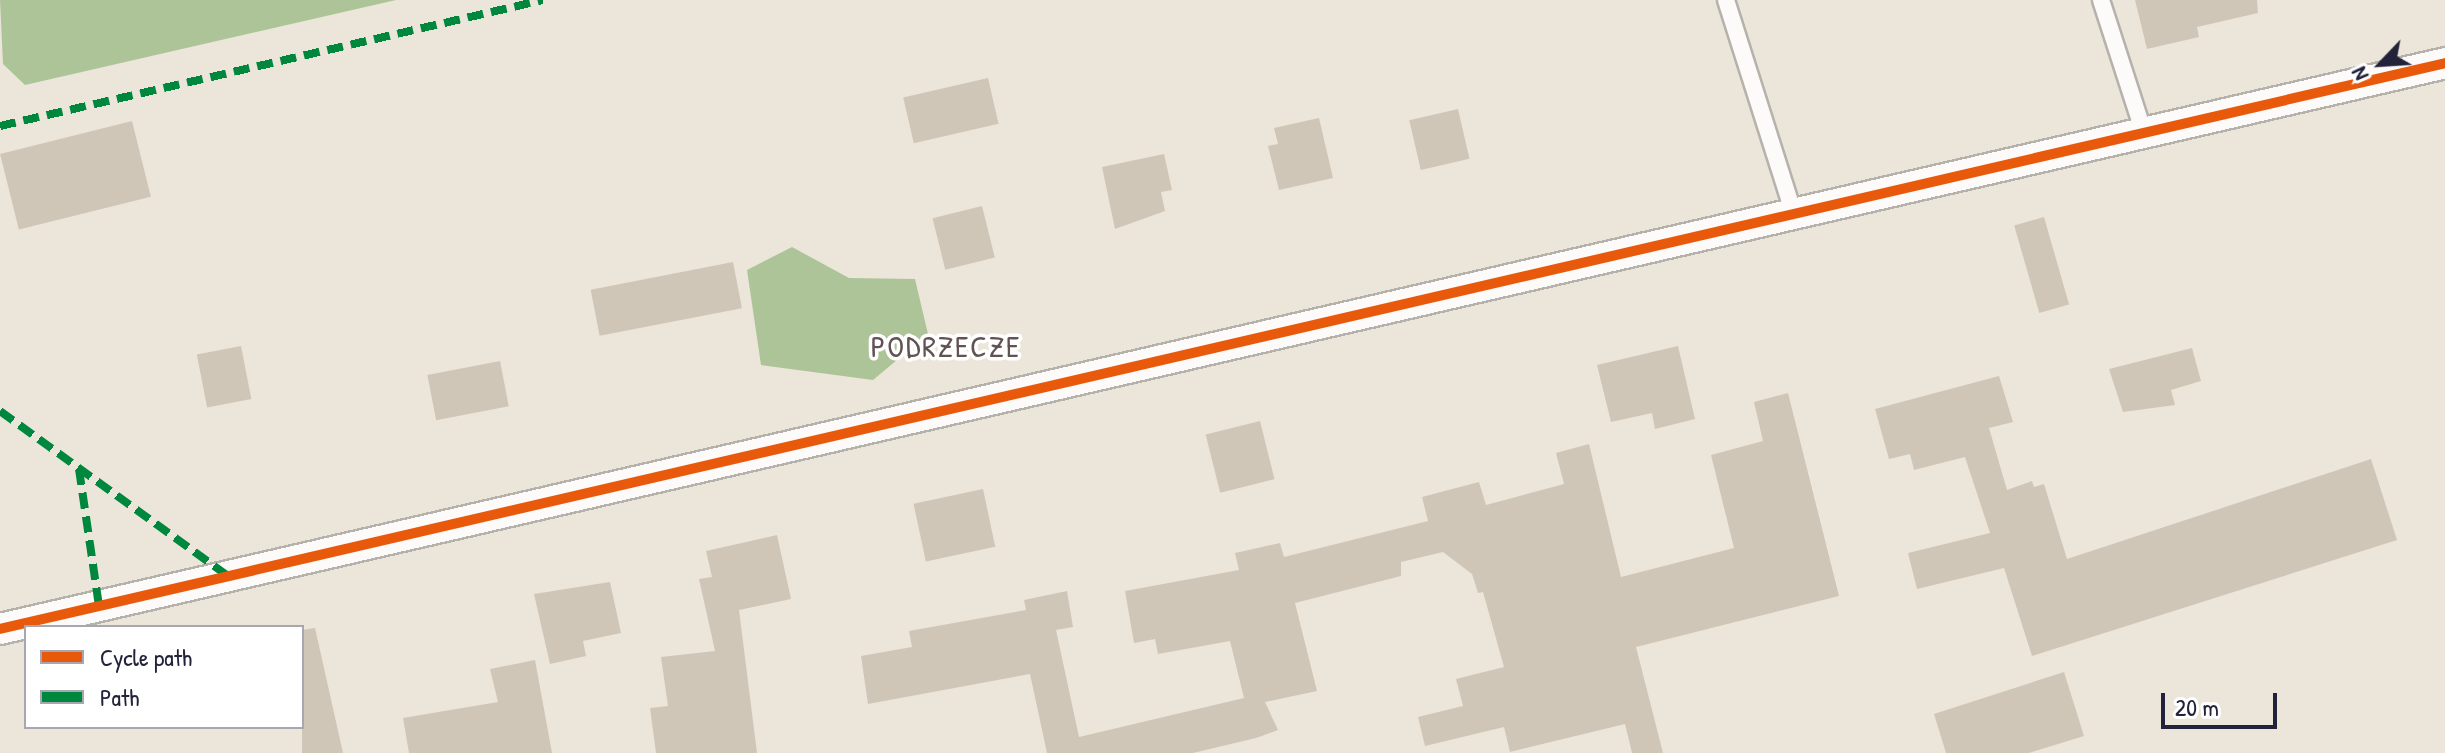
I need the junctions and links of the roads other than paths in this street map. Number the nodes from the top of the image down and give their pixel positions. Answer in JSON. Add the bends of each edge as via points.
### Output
{"nodes":[{"id":1,"x":1726,"y":0,"type":"edge"},
{"id":2,"x":2101,"y":0,"type":"edge"},
{"id":3,"x":2445,"y":63,"type":"edge"},
{"id":4,"x":2144,"y":133,"type":"junction"},
{"id":5,"x":1794,"y":214,"type":"junction"},
{"id":6,"x":0,"y":629,"type":"edge"}],
"edges":[{"from":1,"to":5,"type":"lane"},
{"from":2,"to":4,"type":"lane"},
{"from":3,"to":4,"type":"street"},
{"from":4,"to":5,"type":"street"},
{"from":5,"to":6,"type":"street"}]}
